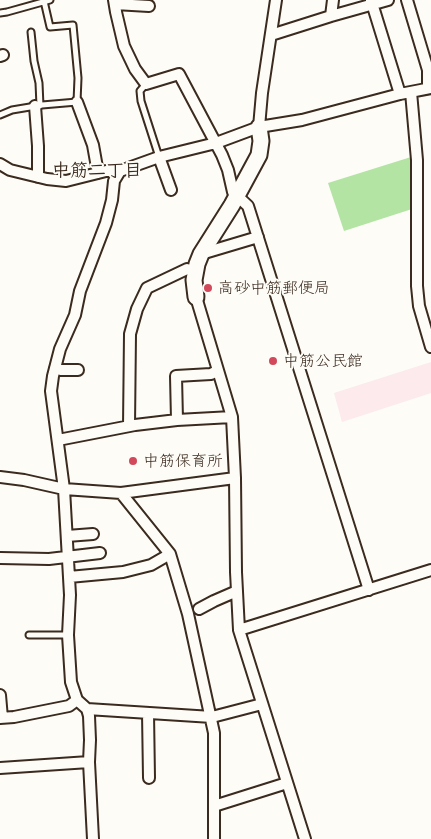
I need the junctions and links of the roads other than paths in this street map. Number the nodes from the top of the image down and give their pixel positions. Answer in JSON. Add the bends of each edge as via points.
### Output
{"nodes":[{"id":1,"x":50,"y":0,"type":"edge"},
{"id":2,"x":276,"y":0,"type":"edge"},
{"id":3,"x":333,"y":0,"type":"edge"},
{"id":4,"x":388,"y":0,"type":"edge"},
{"id":5,"x":407,"y":0,"type":"edge"},
{"id":6,"x":44,"y":1,"type":"junction"},
{"id":7,"x":114,"y":2,"type":"edge"},
{"id":8,"x":371,"y":2,"type":"edge"},
{"id":9,"x":149,"y":6,"type":"dead end"},
{"id":10,"x":0,"y":12,"type":"edge"},
{"id":11,"x":331,"y":16,"type":"junction"},
{"id":12,"x":31,"y":32,"type":"dead end"},
{"id":13,"x":271,"y":35,"type":"junction"},
{"id":14,"x":146,"y":84,"type":"junction"},
{"id":15,"x":430,"y":88,"type":"edge"},
{"id":16,"x":411,"y":92,"type":"junction"},
{"id":17,"x":400,"y":94,"type":"junction"},
{"id":18,"x":77,"y":102,"type":"junction"},
{"id":19,"x":38,"y":106,"type":"junction"},
{"id":20,"x":0,"y":116,"type":"edge"},
{"id":21,"x":259,"y":127,"type":"junction"},
{"id":22,"x":216,"y":143,"type":"junction"},
{"id":23,"x":159,"y":157,"type":"junction"},
{"id":24,"x":0,"y":164,"type":"edge"},
{"id":25,"x":120,"y":171,"type":"junction"},
{"id":26,"x":98,"y":173,"type":"junction"},
{"id":27,"x":38,"y":176,"type":"junction"},
{"id":28,"x":171,"y":190,"type":"dead end"},
{"id":29,"x":237,"y":196,"type":"junction"},
{"id":30,"x":258,"y":237,"type":"junction"},
{"id":31,"x":201,"y":254,"type":"junction"},
{"id":32,"x":195,"y":271,"type":"junction"},
{"id":33,"x":196,"y":297,"type":"joint"},
{"id":34,"x":431,"y":347,"type":"edge"},
{"id":35,"x":55,"y":368,"type":"junction"},
{"id":36,"x":78,"y":370,"type":"dead end"},
{"id":37,"x":217,"y":371,"type":"junction"},
{"id":38,"x":232,"y":418,"type":"junction"},
{"id":39,"x":177,"y":420,"type":"junction"},
{"id":40,"x":129,"y":426,"type":"junction"},
{"id":41,"x":58,"y":440,"type":"junction"},
{"id":42,"x":0,"y":477,"type":"edge"},
{"id":43,"x":235,"y":478,"type":"junction"},
{"id":44,"x":64,"y":489,"type":"junction"},
{"id":45,"x":121,"y":493,"type":"junction"},
{"id":46,"x":93,"y":534,"type":"dead end"},
{"id":47,"x":66,"y":536,"type":"junction"},
{"id":48,"x":100,"y":552,"type":"dead end"},
{"id":49,"x":170,"y":554,"type":"junction"},
{"id":50,"x":68,"y":556,"type":"junction"},
{"id":51,"x":0,"y":558,"type":"edge"},
{"id":52,"x":431,"y":570,"type":"edge"},
{"id":53,"x":69,"y":577,"type":"junction"},
{"id":54,"x":369,"y":590,"type":"junction"},
{"id":55,"x":237,"y":591,"type":"junction"},
{"id":56,"x":199,"y":609,"type":"dead end"},
{"id":57,"x":239,"y":630,"type":"junction"},
{"id":58,"x":29,"y":635,"type":"dead end"},
{"id":59,"x":68,"y":636,"type":"junction"},
{"id":60,"x":0,"y":696,"type":"edge"},
{"id":61,"x":77,"y":700,"type":"junction"},
{"id":62,"x":262,"y":704,"type":"junction"},
{"id":63,"x":86,"y":709,"type":"junction"},
{"id":64,"x":148,"y":713,"type":"junction"},
{"id":65,"x":212,"y":717,"type":"junction"},
{"id":66,"x":1,"y":718,"type":"edge"},
{"id":67,"x":89,"y":762,"type":"junction"},
{"id":68,"x":0,"y":768,"type":"edge"},
{"id":69,"x":149,"y":778,"type":"dead end"},
{"id":70,"x":287,"y":782,"type":"junction"},
{"id":71,"x":214,"y":806,"type":"junction"},
{"id":72,"x":93,"y":839,"type":"edge"},
{"id":73,"x":214,"y":839,"type":"edge"},
{"id":74,"x":305,"y":839,"type":"edge"}],
"edges":[{"from":1,"to":6,"type":"lane"},
{"from":2,"to":13,"type":"street"},
{"from":3,"to":11,"type":"street"},
{"from":4,"to":8,"type":"street"},
{"from":5,"to":15,"type":"street","via":[[428,70]]},
{"from":6,"to":10,"type":"lane"},
{"from":6,"to":18,"type":"lane","via":[[50,27],[73,25]]},
{"from":7,"to":9,"type":"street"},
{"from":7,"to":14,"type":"street","via":[[124,46]]},
{"from":8,"to":11,"type":"street"},
{"from":8,"to":17,"type":"street"},
{"from":11,"to":13,"type":"street"},
{"from":12,"to":19,"type":"lane","via":[[39,83]]},
{"from":13,"to":21,"type":"street"},
{"from":14,"to":22,"type":"street","via":[[179,74]]},
{"from":14,"to":23,"type":"lane","via":[[140,91],[141,101]]},
{"from":15,"to":16,"type":"street"},
{"from":16,"to":17,"type":"street"},
{"from":16,"to":34,"type":"street","via":[[417,160],[417,286],[419,306]]},
{"from":17,"to":21,"type":"street","via":[[302,120]]},
{"from":18,"to":19,"type":"lane"},
{"from":18,"to":26,"type":"street","via":[[93,145]]},
{"from":19,"to":20,"type":"lane","via":[[12,110]]},
{"from":19,"to":27,"type":"street"},
{"from":21,"to":22,"type":"street"},
{"from":21,"to":29,"type":"street","via":[[259,155]]},
{"from":22,"to":23,"type":"street"},
{"from":22,"to":29,"type":"street","via":[[228,170],[232,192]]},
{"from":23,"to":25,"type":"street"},
{"from":23,"to":28,"type":"street"},
{"from":24,"to":27,"type":"street","via":[[10,170]]},
{"from":25,"to":26,"type":"street"},
{"from":25,"to":35,"type":"street","via":[[114,181],[106,223]]},
{"from":26,"to":27,"type":"street","via":[[66,181]]},
{"from":29,"to":30,"type":"street","via":[[248,206]]},
{"from":29,"to":31,"type":"street"},
{"from":30,"to":31,"type":"street"},
{"from":30,"to":54,"type":"street"},
{"from":31,"to":32,"type":"street"},
{"from":32,"to":33,"type":"street"},
{"from":32,"to":40,"type":"street","via":[[187,269],[147,288],[137,309],[130,334]]},
{"from":33,"to":37,"type":"street"},
{"from":35,"to":36,"type":"street"},
{"from":35,"to":41,"type":"street","via":[[51,391]]},
{"from":37,"to":38,"type":"street"},
{"from":37,"to":39,"type":"street","via":[[176,376]]},
{"from":38,"to":39,"type":"street"},
{"from":38,"to":43,"type":"street"},
{"from":39,"to":40,"type":"street"},
{"from":40,"to":41,"type":"street"},
{"from":41,"to":44,"type":"street"},
{"from":42,"to":44,"type":"street"},
{"from":43,"to":45,"type":"street"},
{"from":43,"to":55,"type":"street"},
{"from":44,"to":45,"type":"street"},
{"from":44,"to":47,"type":"street"},
{"from":45,"to":49,"type":"street"},
{"from":46,"to":47,"type":"street"},
{"from":47,"to":50,"type":"street"},
{"from":48,"to":50,"type":"street"},
{"from":49,"to":53,"type":"street","via":[[151,566]]},
{"from":49,"to":65,"type":"street"},
{"from":50,"to":51,"type":"street"},
{"from":50,"to":53,"type":"street"},
{"from":52,"to":54,"type":"street"},
{"from":53,"to":59,"type":"street"},
{"from":54,"to":57,"type":"street"},
{"from":55,"to":56,"type":"street"},
{"from":55,"to":57,"type":"street"},
{"from":57,"to":62,"type":"street"},
{"from":58,"to":59,"type":"lane"},
{"from":59,"to":61,"type":"street","via":[[71,682]]},
{"from":60,"to":66,"type":"street"},
{"from":61,"to":63,"type":"street"},
{"from":61,"to":66,"type":"street","via":[[69,706]]},
{"from":62,"to":65,"type":"street"},
{"from":62,"to":70,"type":"street"},
{"from":63,"to":64,"type":"street"},
{"from":63,"to":67,"type":"street","via":[[89,716]]},
{"from":64,"to":65,"type":"street"},
{"from":64,"to":69,"type":"street"},
{"from":65,"to":71,"type":"street"},
{"from":67,"to":68,"type":"street","via":[[27,762]]},
{"from":67,"to":72,"type":"street"},
{"from":70,"to":71,"type":"street"},
{"from":70,"to":74,"type":"street"},
{"from":71,"to":73,"type":"street"}]}
